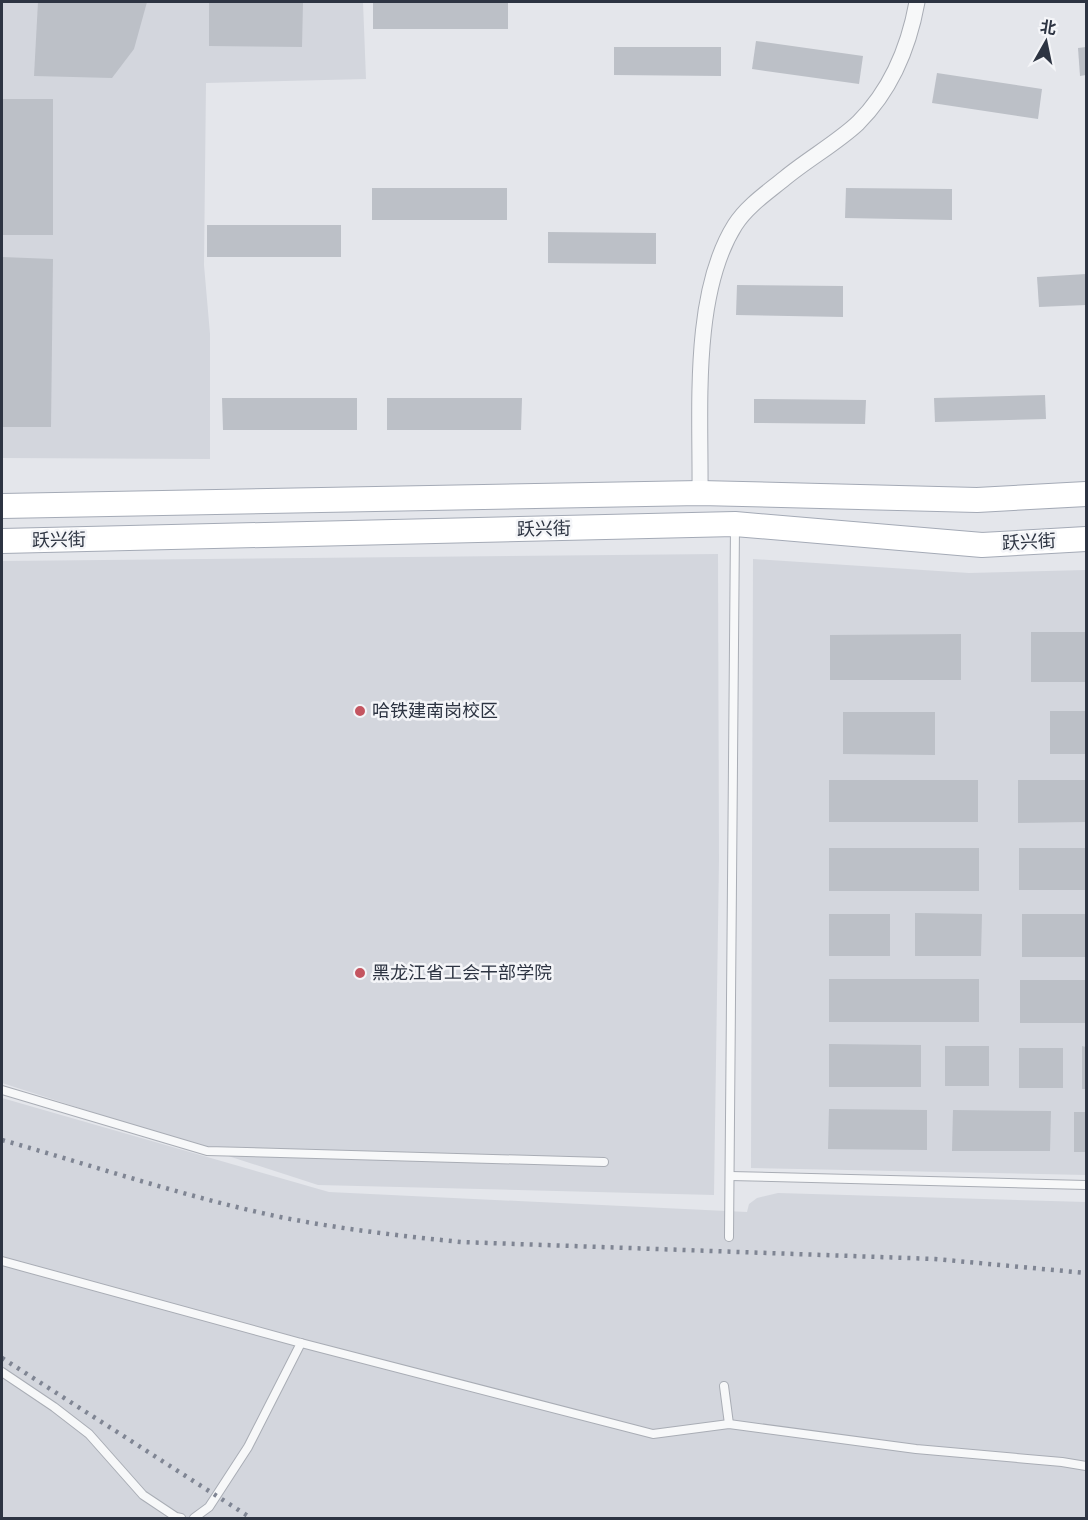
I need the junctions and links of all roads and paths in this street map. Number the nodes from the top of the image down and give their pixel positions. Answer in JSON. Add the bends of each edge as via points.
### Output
{"nodes":[{"id":1,"x":917,"y":2,"type":"edge"},
{"id":2,"x":700,"y":493,"type":"junction"},
{"id":3,"x":1086,"y":494,"type":"edge"},
{"id":4,"x":2,"y":506,"type":"edge"},
{"id":5,"x":735,"y":524,"type":"junction"},
{"id":6,"x":1086,"y":539,"type":"edge"},
{"id":7,"x":2,"y":542,"type":"edge"},
{"id":8,"x":2,"y":1090,"type":"edge"},
{"id":9,"x":604,"y":1162,"type":"dead end"},
{"id":10,"x":730,"y":1176,"type":"junction"},
{"id":11,"x":1086,"y":1185,"type":"edge"},
{"id":12,"x":729,"y":1238,"type":"dead end"},
{"id":13,"x":2,"y":1261,"type":"edge"},
{"id":14,"x":301,"y":1343,"type":"junction"},
{"id":15,"x":2,"y":1372,"type":"edge"},
{"id":16,"x":724,"y":1386,"type":"dead end"},
{"id":17,"x":729,"y":1424,"type":"junction"},
{"id":18,"x":1086,"y":1466,"type":"edge"},
{"id":19,"x":182,"y":1518,"type":"edge"},
{"id":20,"x":194,"y":1518,"type":"edge"}],
"edges":[{"from":1,"to":2,"type":"street","via":[[901,58],[870,109],[857,124],[755,203],[736,224],[720,256],[707,309],[702,352]]},
{"from":2,"to":3,"type":"main road","name":"跃兴街","via":[[977,500]]},
{"from":2,"to":4,"type":"main road","name":"跃兴街"},
{"from":5,"to":6,"type":"main road","name":"跃兴街","via":[[982,545]]},
{"from":5,"to":7,"type":"main road","name":"跃兴街"},
{"from":5,"to":10,"type":"lane"},
{"from":8,"to":9,"type":"lane","via":[[207,1150]]},
{"from":10,"to":11,"type":"lane"},
{"from":10,"to":12,"type":"lane"},
{"from":13,"to":14,"type":"lane"},
{"from":14,"to":17,"type":"lane","via":[[653,1434]]},
{"from":14,"to":20,"type":"lane","via":[[248,1447],[209,1507]]},
{"from":15,"to":19,"type":"lane","via":[[89,1434],[143,1495]]},
{"from":16,"to":17,"type":"lane"},
{"from":17,"to":18,"type":"lane"}]}
